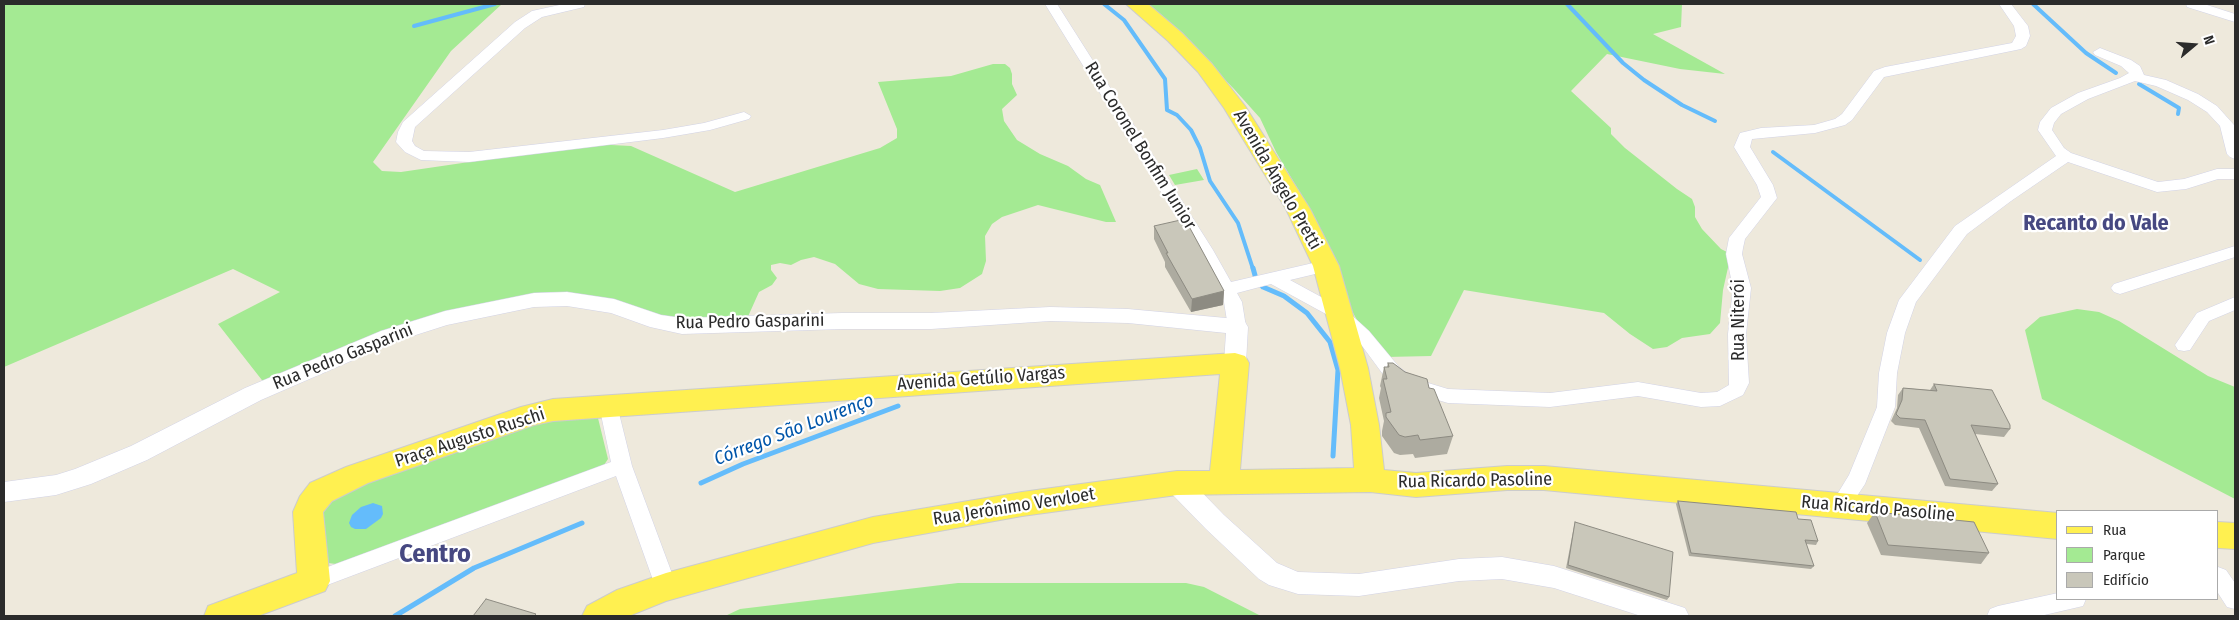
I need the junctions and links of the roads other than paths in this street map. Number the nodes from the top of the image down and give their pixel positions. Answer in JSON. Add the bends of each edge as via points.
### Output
{"nodes":[{"id":1,"x":579,"y":4,"type":"edge"},
{"id":2,"x":1051,"y":4,"type":"edge"},
{"id":3,"x":1136,"y":4,"type":"edge"},
{"id":4,"x":2005,"y":4,"type":"edge"},
{"id":5,"x":2192,"y":4,"type":"edge"},
{"id":6,"x":2235,"y":18,"type":"edge"},
{"id":7,"x":2100,"y":52,"type":"dead end"},
{"id":8,"x":2135,"y":77,"type":"junction"},
{"id":9,"x":744,"y":116,"type":"dead end"},
{"id":10,"x":2235,"y":155,"type":"edge"},
{"id":11,"x":2066,"y":156,"type":"junction"},
{"id":12,"x":2232,"y":173,"type":"edge"},
{"id":13,"x":2235,"y":251,"type":"edge"},
{"id":14,"x":1326,"y":266,"type":"junction"},
{"id":15,"x":1262,"y":280,"type":"junction"},
{"id":16,"x":2120,"y":288,"type":"dead end"},
{"id":17,"x":1227,"y":289,"type":"junction"},
{"id":18,"x":2235,"y":303,"type":"edge"},
{"id":19,"x":1341,"y":315,"type":"junction"},
{"id":20,"x":1237,"y":327,"type":"junction"},
{"id":21,"x":2184,"y":345,"type":"dead end"},
{"id":22,"x":1235,"y":363,"type":"junction"},
{"id":23,"x":608,"y":405,"type":"junction"},
{"id":24,"x":622,"y":466,"type":"junction"},
{"id":25,"x":1370,"y":480,"type":"junction"},
{"id":26,"x":1224,"y":481,"type":"junction"},
{"id":27,"x":1177,"y":483,"type":"junction"},
{"id":28,"x":4,"y":492,"type":"edge"},
{"id":29,"x":1848,"y":493,"type":"junction"},
{"id":30,"x":2056,"y":513,"type":"edge"},
{"id":31,"x":2056,"y":526,"type":"edge"},
{"id":32,"x":2219,"y":535,"type":"edge"},
{"id":33,"x":2235,"y":536,"type":"edge"},
{"id":34,"x":2219,"y":577,"type":"edge"},
{"id":35,"x":314,"y":581,"type":"junction"},
{"id":36,"x":666,"y":586,"type":"junction"},
{"id":37,"x":2070,"y":600,"type":"edge"},
{"id":38,"x":2235,"y":600,"type":"edge"},
{"id":39,"x":220,"y":616,"type":"edge"},
{"id":40,"x":599,"y":616,"type":"edge"},
{"id":41,"x":1676,"y":616,"type":"edge"},
{"id":42,"x":1998,"y":616,"type":"edge"}],
"edges":[{"from":1,"to":9,"type":"street","via":[[537,14],[520,25],[408,125],[404,142],[421,155],[469,158],[705,128]]},
{"from":2,"to":17,"type":"street","name":"Rua Coronel Bonfim Junior"},
{"from":3,"to":14,"type":"main road","name":"Avenida Ângelo Pretti","via":[[1205,68],[1234,106],[1298,209]]},
{"from":4,"to":19,"type":"street","name":"Rua Niterói","via":[[2021,26],[2023,36],[2016,46],[1890,70],[1879,74],[1840,122],[1816,129],[1745,136],[1742,148],[1765,185],[1769,198],[1737,238],[1734,254],[1742,288],[1737,334],[1740,383],[1729,395],[1701,400],[1638,389],[1550,400],[1448,396],[1408,384],[1392,372],[1363,335]]},
{"from":5,"to":6,"type":"street"},
{"from":7,"to":8,"type":"street","via":[[2132,67]]},
{"from":8,"to":10,"type":"street","via":[[2161,83],[2212,109],[2227,125]]},
{"from":8,"to":11,"type":"street","via":[[2083,96],[2056,111],[2045,130],[2056,148]]},
{"from":10,"to":12,"type":"street"},
{"from":11,"to":12,"type":"street","via":[[2157,187]]},
{"from":11,"to":29,"type":"street","via":[[1961,230],[1908,300],[1896,333],[1888,373],[1886,407],[1858,478]]},
{"from":13,"to":16,"type":"street"},
{"from":14,"to":15,"type":"street"},
{"from":14,"to":19,"type":"main road","name":"Avenida Ângelo Pretti"},
{"from":15,"to":17,"type":"street"},
{"from":15,"to":19,"type":"street"},
{"from":17,"to":20,"type":"street","name":"Rua Coronel Bonfim Junior"},
{"from":18,"to":21,"type":"street","via":[[2203,317]]},
{"from":19,"to":25,"type":"main road","name":"Avenida Ângelo Pretti","via":[[1365,425]]},
{"from":20,"to":22,"type":"street"},
{"from":20,"to":28,"type":"street","name":"Rua Pedro Gasparini","via":[[1102,314],[682,326],[658,322],[614,306],[567,299],[534,300],[445,318],[389,336],[320,363],[139,453],[82,477],[56,485]]},
{"from":22,"to":23,"type":"main road","name":"Avenida Getúlio Vargas"},
{"from":22,"to":26,"type":"main road"},
{"from":23,"to":24,"type":"street"},
{"from":23,"to":35,"type":"main road","name":"Praça Augusto Ruschi","via":[[531,415],[357,475],[321,492],[308,512]]},
{"from":24,"to":35,"type":"street"},
{"from":24,"to":36,"type":"street"},
{"from":25,"to":26,"type":"main road","name":"Rua Jerônimo Vervloet"},
{"from":25,"to":29,"type":"main road","name":"Rua Ricardo Pasoline","via":[[1410,472],[1525,463]]},
{"from":25,"to":31,"type":"main road","name":"Rua Ricardo Pasoline","via":[[1416,485],[1544,478]]},
{"from":26,"to":27,"type":"main road","name":"Rua Jerônimo Vervloet"},
{"from":27,"to":36,"type":"main road","name":"Rua Jerônimo Vervloet","via":[[1022,504],[873,530]]},
{"from":27,"to":41,"type":"street","via":[[1268,571],[1298,583],[1358,585],[1459,570],[1502,568],[1554,577]]},
{"from":29,"to":30,"type":"main road","name":"Rua Ricardo Pasoline"},
{"from":32,"to":33,"type":"main road"},
{"from":34,"to":38,"type":"street"},
{"from":35,"to":39,"type":"main road"},
{"from":36,"to":40,"type":"main road","name":"Rua Jerônimo Vervloet"},
{"from":37,"to":42,"type":"street"}]}
